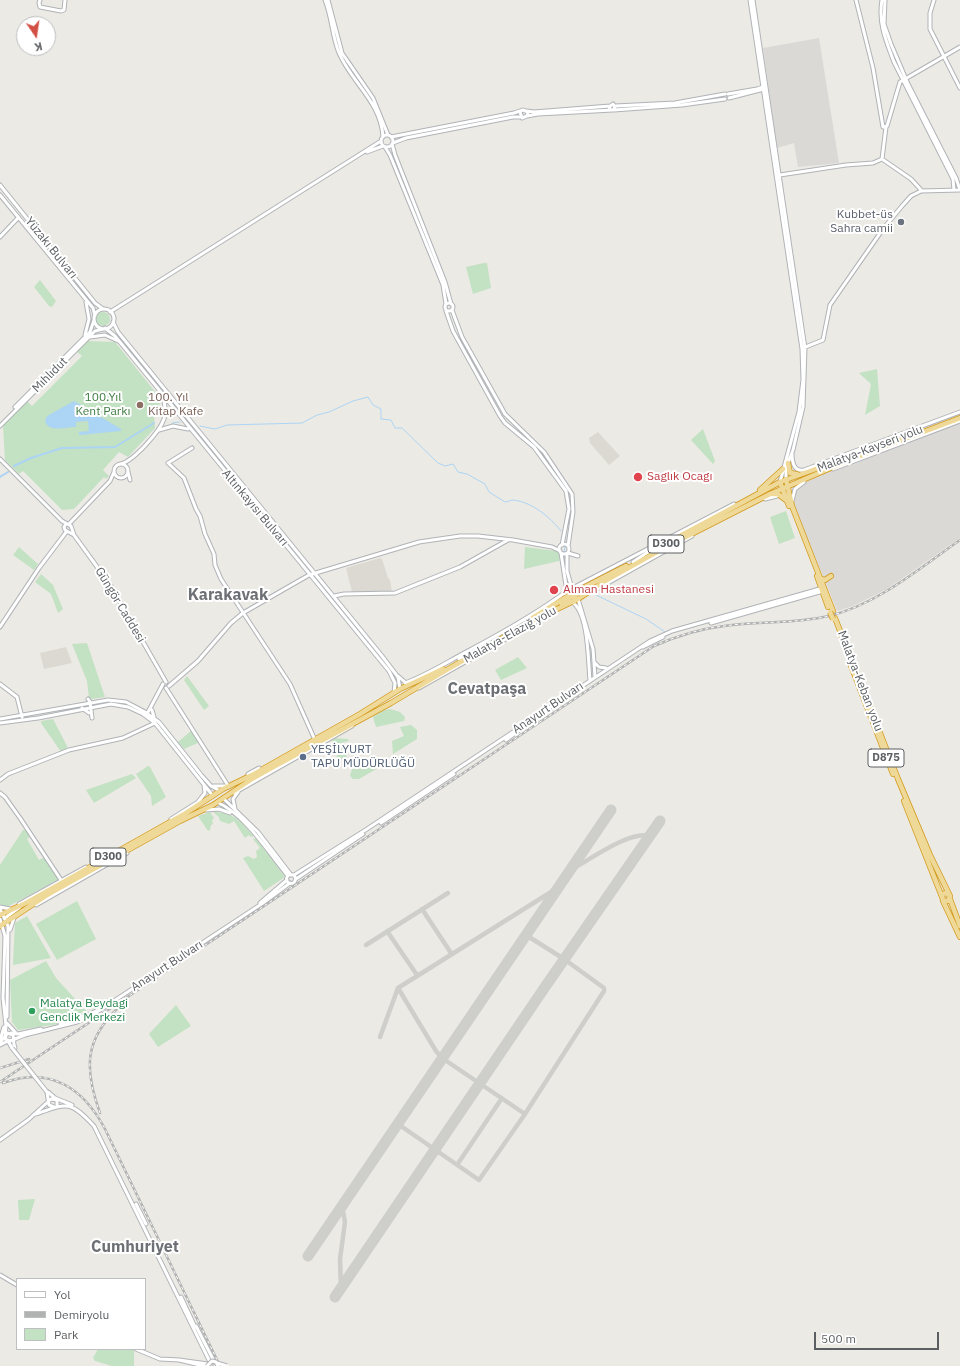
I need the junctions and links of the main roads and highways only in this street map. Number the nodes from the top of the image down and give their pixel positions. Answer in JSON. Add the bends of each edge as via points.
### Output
{"nodes":[{"id":1,"x":40,"y":0,"type":"edge"},
{"id":2,"x":66,"y":0,"type":"edge"},
{"id":3,"x":326,"y":0,"type":"edge"},
{"id":4,"x":752,"y":0,"type":"edge"},
{"id":5,"x":856,"y":0,"type":"edge"},
{"id":6,"x":882,"y":0,"type":"edge"},
{"id":7,"x":885,"y":0,"type":"edge"},
{"id":8,"x":934,"y":0,"type":"edge"},
{"id":9,"x":960,"y":47,"type":"edge"},
{"id":10,"x":943,"y":56,"type":"junction"},
{"id":11,"x":904,"y":78,"type":"junction"},
{"id":12,"x":765,"y":88,"type":"junction"},
{"id":13,"x":960,"y":88,"type":"edge"},
{"id":14,"x":726,"y":94,"type":"junction"},
{"id":15,"x":729,"y":98,"type":"junction"},
{"id":16,"x":724,"y":99,"type":"junction"},
{"id":17,"x":610,"y":106,"type":"junction"},
{"id":18,"x":615,"y":106,"type":"junction"},
{"id":19,"x":612,"y":110,"type":"junction"},
{"id":20,"x":527,"y":111,"type":"junction"},
{"id":21,"x":520,"y":112,"type":"junction"},
{"id":22,"x":528,"y":116,"type":"junction"},
{"id":23,"x":521,"y":117,"type":"junction"},
{"id":24,"x":382,"y":126,"type":"junction"},
{"id":25,"x":886,"y":127,"type":"junction"},
{"id":26,"x":390,"y":136,"type":"junction"},
{"id":27,"x":382,"y":139,"type":"junction"},
{"id":28,"x":392,"y":143,"type":"junction"},
{"id":29,"x":384,"y":146,"type":"junction"},
{"id":30,"x":361,"y":154,"type":"junction"},
{"id":31,"x":882,"y":159,"type":"junction"},
{"id":32,"x":780,"y":175,"type":"junction"},
{"id":33,"x":0,"y":185,"type":"edge"},
{"id":34,"x":954,"y":190,"type":"junction"},
{"id":35,"x":960,"y":190,"type":"edge"},
{"id":36,"x":922,"y":191,"type":"junction"},
{"id":37,"x":0,"y":195,"type":"edge"},
{"id":38,"x":18,"y":218,"type":"junction"},
{"id":39,"x":0,"y":237,"type":"edge"},
{"id":40,"x":86,"y":300,"type":"junction"},
{"id":41,"x":446,"y":304,"type":"junction"},
{"id":42,"x":451,"y":304,"type":"junction"},
{"id":43,"x":103,"y":309,"type":"junction"},
{"id":44,"x":452,"y":310,"type":"junction"},
{"id":45,"x":446,"y":311,"type":"junction"},
{"id":46,"x":110,"y":312,"type":"junction"},
{"id":47,"x":94,"y":316,"type":"junction"},
{"id":48,"x":94,"y":320,"type":"junction"},
{"id":49,"x":113,"y":322,"type":"junction"},
{"id":50,"x":104,"y":328,"type":"junction"},
{"id":51,"x":86,"y":337,"type":"junction"},
{"id":52,"x":120,"y":342,"type":"junction"},
{"id":53,"x":803,"y":348,"type":"junction"},
{"id":54,"x":490,"y":388,"type":"junction"},
{"id":55,"x":486,"y":391,"type":"junction"},
{"id":56,"x":162,"y":395,"type":"junction"},
{"id":57,"x":960,"y":415,"type":"edge"},
{"id":58,"x":960,"y":421,"type":"edge"},
{"id":59,"x":0,"y":424,"type":"edge"},
{"id":60,"x":190,"y":429,"type":"junction"},
{"id":61,"x":158,"y":431,"type":"junction"},
{"id":62,"x":869,"y":447,"type":"junction"},
{"id":63,"x":192,"y":448,"type":"dead end"},
{"id":64,"x":793,"y":450,"type":"junction"},
{"id":65,"x":857,"y":454,"type":"junction"},
{"id":66,"x":0,"y":459,"type":"edge"},
{"id":67,"x":129,"y":461,"type":"junction"},
{"id":68,"x":788,"y":463,"type":"junction"},
{"id":69,"x":833,"y":463,"type":"junction"},
{"id":70,"x":120,"y":464,"type":"junction"},
{"id":71,"x":783,"y":469,"type":"junction"},
{"id":72,"x":127,"y":470,"type":"junction"},
{"id":73,"x":114,"y":472,"type":"junction"},
{"id":74,"x":805,"y":473,"type":"junction"},
{"id":75,"x":121,"y":477,"type":"junction"},
{"id":76,"x":110,"y":481,"type":"junction"},
{"id":77,"x":804,"y":481,"type":"junction"},
{"id":78,"x":788,"y":483,"type":"junction"},
{"id":79,"x":797,"y":483,"type":"junction"},
{"id":80,"x":780,"y":485,"type":"junction"},
{"id":81,"x":757,"y":494,"type":"junction"},
{"id":82,"x":770,"y":494,"type":"junction"},
{"id":83,"x":748,"y":497,"type":"joint"},
{"id":84,"x":785,"y":499,"type":"junction"},
{"id":85,"x":746,"y":506,"type":"junction"},
{"id":86,"x":792,"y":506,"type":"junction"},
{"id":87,"x":722,"y":518,"type":"junction"},
{"id":88,"x":269,"y":524,"type":"junction"},
{"id":89,"x":68,"y":528,"type":"junction"},
{"id":90,"x":280,"y":530,"type":"junction"},
{"id":91,"x":694,"y":535,"type":"junction"},
{"id":92,"x":508,"y":540,"type":"junction"},
{"id":93,"x":562,"y":545,"type":"junction"},
{"id":94,"x":658,"y":545,"type":"junction"},
{"id":95,"x":286,"y":546,"type":"junction"},
{"id":96,"x":552,"y":547,"type":"junction"},
{"id":97,"x":569,"y":547,"type":"junction"},
{"id":98,"x":561,"y":552,"type":"junction"},
{"id":99,"x":567,"y":553,"type":"junction"},
{"id":100,"x":302,"y":557,"type":"junction"},
{"id":101,"x":633,"y":562,"type":"junction"},
{"id":102,"x":323,"y":571,"type":"junction"},
{"id":103,"x":315,"y":573,"type":"junction"},
{"id":104,"x":309,"y":575,"type":"junction"},
{"id":105,"x":832,"y":576,"type":"dead end"},
{"id":106,"x":821,"y":578,"type":"junction"},
{"id":107,"x":320,"y":579,"type":"junction"},
{"id":108,"x":823,"y":589,"type":"junction"},
{"id":109,"x":334,"y":596,"type":"junction"},
{"id":110,"x":573,"y":597,"type":"junction"},
{"id":111,"x":329,"y":600,"type":"junction"},
{"id":112,"x":344,"y":608,"type":"junction"},
{"id":113,"x":243,"y":613,"type":"junction"},
{"id":114,"x":834,"y":618,"type":"junction"},
{"id":115,"x":349,"y":625,"type":"junction"},
{"id":116,"x":0,"y":627,"type":"edge"},
{"id":117,"x":517,"y":630,"type":"junction"},
{"id":118,"x":365,"y":635,"type":"junction"},
{"id":119,"x":474,"y":648,"type":"junction"},
{"id":120,"x":491,"y":649,"type":"junction"},
{"id":121,"x":459,"y":659,"type":"junction"},
{"id":122,"x":594,"y":662,"type":"junction"},
{"id":123,"x":608,"y":668,"type":"junction"},
{"id":124,"x":395,"y":673,"type":"junction"},
{"id":125,"x":595,"y":678,"type":"junction"},
{"id":126,"x":590,"y":681,"type":"junction"},
{"id":127,"x":0,"y":684,"type":"edge"},
{"id":128,"x":407,"y":684,"type":"junction"},
{"id":129,"x":166,"y":685,"type":"junction"},
{"id":130,"x":400,"y":689,"type":"junction"},
{"id":131,"x":412,"y":691,"type":"junction"},
{"id":132,"x":394,"y":693,"type":"junction"},
{"id":133,"x":403,"y":696,"type":"junction"},
{"id":134,"x":397,"y":699,"type":"junction"},
{"id":135,"x":89,"y":705,"type":"junction"},
{"id":136,"x":97,"y":706,"type":"junction"},
{"id":137,"x":82,"y":708,"type":"junction"},
{"id":138,"x":151,"y":709,"type":"junction"},
{"id":139,"x":143,"y":710,"type":"junction"},
{"id":140,"x":90,"y":713,"type":"junction"},
{"id":141,"x":148,"y":716,"type":"junction"},
{"id":142,"x":22,"y":717,"type":"junction"},
{"id":143,"x":364,"y":718,"type":"junction"},
{"id":144,"x":0,"y":719,"type":"edge"},
{"id":145,"x":155,"y":719,"type":"junction"},
{"id":146,"x":0,"y":723,"type":"edge"},
{"id":147,"x":155,"y":723,"type":"junction"},
{"id":148,"x":315,"y":739,"type":"junction"},
{"id":149,"x":292,"y":751,"type":"junction"},
{"id":150,"x":287,"y":756,"type":"junction"},
{"id":151,"x":0,"y":780,"type":"edge"},
{"id":152,"x":201,"y":780,"type":"junction"},
{"id":153,"x":211,"y":786,"type":"junction"},
{"id":154,"x":227,"y":786,"type":"junction"},
{"id":155,"x":239,"y":791,"type":"junction"},
{"id":156,"x":219,"y":792,"type":"junction"},
{"id":157,"x":0,"y":794,"type":"edge"},
{"id":158,"x":214,"y":796,"type":"junction"},
{"id":159,"x":226,"y":797,"type":"junction"},
{"id":160,"x":203,"y":802,"type":"junction"},
{"id":161,"x":217,"y":802,"type":"junction"},
{"id":162,"x":190,"y":808,"type":"junction"},
{"id":163,"x":203,"y":810,"type":"junction"},
{"id":164,"x":236,"y":810,"type":"junction"},
{"id":165,"x":235,"y":816,"type":"junction"},
{"id":166,"x":291,"y":877,"type":"junction"},
{"id":167,"x":61,"y":880,"type":"junction"},
{"id":168,"x":290,"y":883,"type":"junction"},
{"id":169,"x":949,"y":896,"type":"junction"},
{"id":170,"x":942,"y":899,"type":"junction"},
{"id":171,"x":26,"y":903,"type":"junction"},
{"id":172,"x":11,"y":909,"type":"junction"},
{"id":173,"x":4,"y":915,"type":"edge"},
{"id":174,"x":16,"y":916,"type":"junction"},
{"id":175,"x":0,"y":919,"type":"edge"},
{"id":176,"x":1,"y":925,"type":"edge"},
{"id":177,"x":960,"y":926,"type":"edge"},
{"id":178,"x":0,"y":933,"type":"edge"},
{"id":179,"x":960,"y":937,"type":"edge"},
{"id":180,"x":8,"y":938,"type":"junction"},
{"id":181,"x":5,"y":940,"type":"junction"},
{"id":182,"x":6,"y":1021,"type":"junction"},
{"id":183,"x":11,"y":1033,"type":"junction"},
{"id":184,"x":18,"y":1034,"type":"junction"},
{"id":185,"x":5,"y":1036,"type":"junction"},
{"id":186,"x":13,"y":1039,"type":"junction"},
{"id":187,"x":8,"y":1041,"type":"junction"},
{"id":188,"x":0,"y":1043,"type":"edge"},
{"id":189,"x":14,"y":1048,"type":"junction"},
{"id":190,"x":47,"y":1092,"type":"junction"},
{"id":191,"x":55,"y":1098,"type":"junction"},
{"id":192,"x":49,"y":1102,"type":"junction"},
{"id":193,"x":55,"y":1107,"type":"junction"},
{"id":194,"x":36,"y":1114,"type":"junction"},
{"id":195,"x":0,"y":1140,"type":"edge"},
{"id":196,"x":0,"y":1275,"type":"edge"},
{"id":197,"x":16,"y":1284,"type":"edge"},
{"id":198,"x":186,"y":1310,"type":"junction"},
{"id":199,"x":138,"y":1350,"type":"edge"},
{"id":200,"x":209,"y":1362,"type":"edge"},
{"id":201,"x":194,"y":1364,"type":"junction"},
{"id":202,"x":217,"y":1364,"type":"edge"},
{"id":203,"x":204,"y":1366,"type":"edge"},
{"id":204,"x":227,"y":1366,"type":"edge"}],
"edges":[{"from":1,"to":2,"type":"main road","via":[[40,7],[61,11],[64,10]]},
{"from":3,"to":24,"type":"main road","via":[[344,58],[373,98]]},
{"from":4,"to":12,"type":"main road"},
{"from":5,"to":25,"type":"main road","via":[[873,68],[882,126]]},
{"from":6,"to":11,"type":"main road","via":[[882,29]]},
{"from":7,"to":11,"type":"main road","via":[[886,31]]},
{"from":8,"to":10,"type":"main road","via":[[930,13],[930,29]]},
{"from":9,"to":10,"type":"main road"},
{"from":10,"to":11,"type":"main road"},
{"from":10,"to":13,"type":"main road"},
{"from":11,"to":25,"type":"main road","via":[[897,86]]},
{"from":11,"to":34,"type":"main road","via":[[953,179]]},
{"from":11,"to":35,"type":"main road"},
{"from":12,"to":14,"type":"main road"},
{"from":12,"to":15,"type":"main road"},
{"from":12,"to":32,"type":"main road"},
{"from":12,"to":53,"type":"main road"},
{"from":14,"to":15,"type":"main road"},
{"from":14,"to":16,"type":"main road"},
{"from":14,"to":18,"type":"main road","via":[[675,103]]},
{"from":15,"to":16,"type":"main road"},
{"from":16,"to":19,"type":"main road"},
{"from":17,"to":18,"type":"main road"},
{"from":17,"to":19,"type":"main road"},
{"from":17,"to":20,"type":"main road"},
{"from":18,"to":19,"type":"main road"},
{"from":19,"to":22,"type":"main road"},
{"from":20,"to":21,"type":"main road"},
{"from":20,"to":22,"type":"main road"},
{"from":21,"to":23,"type":"main road"},
{"from":21,"to":26,"type":"main road"},
{"from":22,"to":23,"type":"main road"},
{"from":23,"to":28,"type":"main road","via":[[513,116]]},
{"from":24,"to":26,"type":"main road"},
{"from":24,"to":27,"type":"main road"},
{"from":25,"to":31,"type":"main road"},
{"from":26,"to":27,"type":"main road"},
{"from":26,"to":28,"type":"main road"},
{"from":27,"to":29,"type":"main road"},
{"from":27,"to":30,"type":"main road"},
{"from":28,"to":29,"type":"main road","via":[[389,147]]},
{"from":28,"to":42,"type":"main road","via":[[394,155],[446,282]]},
{"from":29,"to":30,"type":"main road"},
{"from":29,"to":41,"type":"main road","via":[[441,280]]},
{"from":30,"to":46,"type":"main road"},
{"from":31,"to":32,"type":"main road","via":[[873,163]]},
{"from":31,"to":36,"type":"main road","via":[[911,178]]},
{"from":32,"to":53,"type":"main road"},
{"from":33,"to":43,"type":"main road","name":"Yüzakı Bulvarı","via":[[97,305]]},
{"from":34,"to":35,"type":"main road"},
{"from":34,"to":36,"type":"main road"},
{"from":36,"to":53,"type":"main road","via":[[911,196],[898,211],[835,298],[828,310],[823,340]]},
{"from":37,"to":38,"type":"main road","name":"Yüzakı Bulvarı"},
{"from":38,"to":39,"type":"main road"},
{"from":38,"to":40,"type":"main road","name":"Yüzakı Bulvarı"},
{"from":40,"to":47,"type":"main road","name":"Yüzakı Bulvarı","via":[[93,308]]},
{"from":40,"to":51,"type":"main road","via":[[89,318]]},
{"from":41,"to":42,"type":"main road"},
{"from":41,"to":45,"type":"main road"},
{"from":42,"to":44,"type":"main road"},
{"from":43,"to":46,"type":"main road"},
{"from":43,"to":47,"type":"main road"},
{"from":44,"to":45,"type":"main road"},
{"from":44,"to":54,"type":"main road","via":[[462,337]]},
{"from":45,"to":55,"type":"main road","via":[[453,331]]},
{"from":46,"to":49,"type":"main road"},
{"from":47,"to":48,"type":"main road"},
{"from":48,"to":50,"type":"main road","via":[[97,326]]},
{"from":48,"to":51,"type":"main road","name":"Mıhlıdut"},
{"from":49,"to":50,"type":"main road"},
{"from":49,"to":90,"type":"main road","name":"Altınkayısı Bulvarı","via":[[118,332]]},
{"from":50,"to":51,"type":"main road","name":"Mıhlıdut"},
{"from":50,"to":52,"type":"main road","name":"Altınkayısı Bulvarı"},
{"from":51,"to":52,"type":"main road","via":[[105,335]]},
{"from":51,"to":59,"type":"main road","name":"Mıhlıdut"},
{"from":52,"to":56,"type":"main road","name":"Altınkayısı Bulvarı"},
{"from":53,"to":64,"type":"main road","via":[[803,407]]},
{"from":53,"to":71,"type":"main road","via":[[800,412]]},
{"from":54,"to":55,"type":"main road"},
{"from":54,"to":97,"type":"main road","via":[[508,419],[544,452],[572,494],[574,507]]},
{"from":55,"to":93,"type":"main road","via":[[502,420],[534,446],[566,491],[569,509]]},
{"from":56,"to":60,"type":"main road","name":"Altınkayısı Bulvarı"},
{"from":56,"to":61,"type":"main road","via":[[165,414]]},
{"from":57,"to":62,"type":"main road"},
{"from":57,"to":65,"type":"highway","name":"Malatya-Kayseri yolu","number":"D300"},
{"from":57,"to":79,"type":"highway","number":"D300"},
{"from":58,"to":77,"type":"main road"},
{"from":60,"to":61,"type":"main road","via":[[173,426]]},
{"from":60,"to":88,"type":"main road","name":"Altınkayısı Bulvarı"},
{"from":61,"to":67,"type":"main road"},
{"from":62,"to":64,"type":"main road","via":[[801,471],[793,464]]},
{"from":62,"to":65,"type":"main road"},
{"from":63,"to":113,"type":"main road","via":[[168,464],[184,478],[214,554],[217,571]]},
{"from":64,"to":68,"type":"main road"},
{"from":65,"to":69,"type":"highway","name":"Malatya-Kayseri yolu","number":"D300"},
{"from":66,"to":89,"type":"main road"},
{"from":67,"to":70,"type":"main road"},
{"from":67,"to":72,"type":"main road"},
{"from":68,"to":74,"type":"highway","via":[[790,473]]},
{"from":68,"to":78,"type":"main road"},
{"from":69,"to":74,"type":"highway","name":"Malatya-Kayseri yolu","number":"D300"},
{"from":69,"to":78,"type":"highway"},
{"from":70,"to":72,"type":"main road"},
{"from":70,"to":73,"type":"main road"},
{"from":71,"to":80,"type":"main road"},
{"from":71,"to":81,"type":"highway"},
{"from":72,"to":75,"type":"main road"},
{"from":72,"to":75,"type":"main road","via":[[130,480]]},
{"from":73,"to":75,"type":"main road"},
{"from":73,"to":76,"type":"main road"},
{"from":74,"to":78,"type":"highway","name":"Malatya-Kayseri yolu","number":"D300"},
{"from":75,"to":76,"type":"main road"},
{"from":76,"to":89,"type":"main road"},
{"from":77,"to":79,"type":"highway"},
{"from":77,"to":86,"type":"main road","via":[[795,489]]},
{"from":78,"to":79,"type":"highway","number":"D300"},
{"from":78,"to":80,"type":"highway","name":"Malatya-Elazığ yolu","number":"D300"},
{"from":78,"to":80,"type":"highway","name":"Malatya-Kayseri yolu","number":"D300"},
{"from":78,"to":86,"type":"highway","name":"Malatya-Keban yolu","number":"D875"},
{"from":80,"to":81,"type":"highway","name":"Malatya-Elazığ yolu","number":"D300"},
{"from":80,"to":82,"type":"highway","name":"Malatya-Elazığ yolu","number":"D300"},
{"from":80,"to":84,"type":"highway","name":"Malatya-Keban yolu","number":"D875"},
{"from":80,"to":85,"type":"highway","via":[[750,500]]},
{"from":81,"to":83,"type":"highway"},
{"from":81,"to":101,"type":"highway","name":"Malatya-Elazığ yolu","number":"D300"},
{"from":82,"to":84,"type":"highway"},
{"from":82,"to":85,"type":"highway","name":"Malatya-Elazığ yolu","number":"D300"},
{"from":83,"to":94,"type":"main road"},
{"from":84,"to":91,"type":"main road","via":[[774,496],[765,499]]},
{"from":84,"to":108,"type":"highway","name":"Malatya-Keban yolu","number":"D875"},
{"from":85,"to":87,"type":"highway","name":"Malatya-Elazığ yolu","number":"D300"},
{"from":86,"to":106,"type":"highway","name":"Malatya-Keban yolu","number":"D875"},
{"from":87,"to":91,"type":"main road"},
{"from":87,"to":110,"type":"highway","name":"Malatya-Elazığ yolu","number":"D300"},
{"from":88,"to":90,"type":"main road","via":[[282,538]]},
{"from":88,"to":95,"type":"main road","name":"Altınkayısı Bulvarı"},
{"from":89,"to":116,"type":"main road"},
{"from":89,"to":129,"type":"main road","name":"Güngör Caddesi","via":[[111,586]]},
{"from":90,"to":100,"type":"main road","name":"Altınkayısı Bulvarı"},
{"from":91,"to":110,"type":"main road","via":[[610,581]]},
{"from":92,"to":96,"type":"main road"},
{"from":92,"to":102,"type":"main road","via":[[472,535],[438,538]]},
{"from":92,"to":109,"type":"main road","via":[[460,567],[396,594]]},
{"from":93,"to":96,"type":"main road"},
{"from":93,"to":97,"type":"main road"},
{"from":93,"to":98,"type":"main road"},
{"from":94,"to":101,"type":"main road"},
{"from":94,"to":110,"type":"main road"},
{"from":95,"to":100,"type":"main road","via":[[286,541]]},
{"from":95,"to":104,"type":"main road","name":"Altınkayısı Bulvarı"},
{"from":96,"to":98,"type":"main road"},
{"from":97,"to":99,"type":"main road"},
{"from":97,"to":99,"type":"main road","via":[[577,554]]},
{"from":98,"to":99,"type":"main road"},
{"from":98,"to":110,"type":"main road"},
{"from":99,"to":110,"type":"main road","via":[[567,571]]},
{"from":100,"to":103,"type":"main road","name":"Altınkayısı Bulvarı"},
{"from":101,"to":110,"type":"highway","name":"Malatya-Elazığ yolu","number":"D300"},
{"from":102,"to":103,"type":"main road"},
{"from":102,"to":107,"type":"main road"},
{"from":103,"to":104,"type":"main road"},
{"from":103,"to":107,"type":"main road","name":"Altınkayısı Bulvarı"},
{"from":104,"to":111,"type":"main road","name":"Altınkayısı Bulvarı"},
{"from":104,"to":113,"type":"main road"},
{"from":105,"to":106,"type":"highway","via":[[825,580]]},
{"from":106,"to":108,"type":"highway","name":"Malatya-Keban yolu","number":"D875"},
{"from":107,"to":109,"type":"main road","name":"Altınkayısı Bulvarı"},
{"from":108,"to":114,"type":"highway","name":"Malatya-Keban yolu","number":"D875"},
{"from":108,"to":123,"type":"main road","name":"Anayurt Bulvarı","via":[[666,633],[645,643]]},
{"from":108,"to":125,"type":"main road","name":"Anayurt Bulvarı","via":[[668,635],[641,648]]},
{"from":109,"to":112,"type":"main road","name":"Altınkayısı Bulvarı"},
{"from":110,"to":117,"type":"highway","name":"Malatya-Elazığ yolu","number":"D300"},
{"from":110,"to":119,"type":"main road","via":[[544,608]]},
{"from":110,"to":120,"type":"main road"},
{"from":110,"to":121,"type":"highway","name":"Malatya-Elazığ yolu","number":"D300"},
{"from":110,"to":122,"type":"main road","via":[[590,636]]},
{"from":110,"to":126,"type":"main road","via":[[588,638]]},
{"from":111,"to":112,"type":"main road","via":[[347,617]]},
{"from":111,"to":115,"type":"main road","name":"Altınkayısı Bulvarı"},
{"from":112,"to":118,"type":"main road","name":"Altınkayısı Bulvarı"},
{"from":113,"to":129,"type":"main road","via":[[198,661]]},
{"from":113,"to":148,"type":"main road","via":[[290,684]]},
{"from":114,"to":169,"type":"highway","name":"Malatya-Keban yolu","number":"D875","via":[[898,779]]},
{"from":114,"to":170,"type":"highway","name":"Malatya-Keban yolu","number":"D875"},
{"from":115,"to":118,"type":"main road","via":[[350,620]]},
{"from":115,"to":132,"type":"main road","name":"Altınkayısı Bulvarı","via":[[394,680]]},
{"from":117,"to":120,"type":"main road"},
{"from":117,"to":131,"type":"highway","name":"Malatya-Elazığ yolu","number":"D300"},
{"from":118,"to":124,"type":"main road","name":"Altınkayısı Bulvarı"},
{"from":119,"to":121,"type":"main road"},
{"from":119,"to":128,"type":"main road"},
{"from":120,"to":131,"type":"main road"},
{"from":121,"to":128,"type":"highway","name":"Malatya-Elazığ yolu","number":"D300"},
{"from":122,"to":123,"type":"main road","via":[[600,667]]},
{"from":122,"to":125,"type":"main road"},
{"from":123,"to":125,"type":"main road","name":"Anayurt Bulvarı"},
{"from":124,"to":128,"type":"main road"},
{"from":124,"to":130,"type":"main road","name":"Altınkayısı Bulvarı"},
{"from":125,"to":126,"type":"main road","name":"Anayurt Bulvarı"},
{"from":126,"to":166,"type":"main road","name":"Anayurt Bulvarı"},
{"from":127,"to":142,"type":"main road","via":[[17,697]]},
{"from":128,"to":130,"type":"highway","name":"Malatya-Elazığ yolu","number":"D300"},
{"from":129,"to":138,"type":"main road"},
{"from":129,"to":154,"type":"main road","name":"Güngör Caddesi"},
{"from":130,"to":132,"type":"highway","name":"Malatya-Elazığ yolu"},
{"from":130,"to":133,"type":"highway"},
{"from":131,"to":133,"type":"highway","name":"Malatya-Elazığ yolu","number":"D300"},
{"from":132,"to":134,"type":"highway"},
{"from":132,"to":148,"type":"highway"},
{"from":133,"to":134,"type":"highway","name":"Malatya-Elazığ yolu"},
{"from":134,"to":143,"type":"highway"},
{"from":135,"to":136,"type":"main road"},
{"from":135,"to":137,"type":"main road"},
{"from":135,"to":139,"type":"main road","via":[[119,701]]},
{"from":135,"to":140,"type":"main road"},
{"from":135,"to":142,"type":"main road"},
{"from":136,"to":140,"type":"main road"},
{"from":136,"to":141,"type":"main road","via":[[122,706]]},
{"from":137,"to":140,"type":"main road"},
{"from":137,"to":146,"type":"main road"},
{"from":138,"to":139,"type":"main road"},
{"from":138,"to":141,"type":"main road"},
{"from":138,"to":145,"type":"main road"},
{"from":139,"to":141,"type":"main road"},
{"from":141,"to":145,"type":"main road"},
{"from":141,"to":147,"type":"main road"},
{"from":142,"to":144,"type":"main road"},
{"from":143,"to":155,"type":"main road"},
{"from":143,"to":159,"type":"highway","via":[[255,777]]},
{"from":145,"to":153,"type":"main road"},
{"from":147,"to":151,"type":"main road","via":[[123,738],[69,750],[8,774]]},
{"from":147,"to":152,"type":"main road"},
{"from":148,"to":149,"type":"main road"},
{"from":148,"to":150,"type":"highway"},
{"from":149,"to":150,"type":"main road"},
{"from":149,"to":154,"type":"main road"},
{"from":150,"to":154,"type":"highway"},
{"from":152,"to":158,"type":"main road"},
{"from":152,"to":162,"type":"main road","via":[[205,796]]},
{"from":153,"to":154,"type":"main road"},
{"from":153,"to":156,"type":"main road"},
{"from":154,"to":156,"type":"highway"},
{"from":155,"to":159,"type":"main road"},
{"from":155,"to":164,"type":"main road","via":[[233,799]]},
{"from":156,"to":158,"type":"highway"},
{"from":156,"to":159,"type":"highway"},
{"from":157,"to":167,"type":"main road","via":[[20,818]]},
{"from":158,"to":160,"type":"highway","number":"D300"},
{"from":158,"to":161,"type":"highway"},
{"from":159,"to":161,"type":"highway"},
{"from":159,"to":164,"type":"main road"},
{"from":160,"to":162,"type":"highway"},
{"from":160,"to":171,"type":"highway","number":"D300"},
{"from":161,"to":163,"type":"highway","number":"D300"},
{"from":161,"to":165,"type":"main road"},
{"from":162,"to":167,"type":"main road"},
{"from":163,"to":165,"type":"main road","via":[[219,809]]},
{"from":163,"to":174,"type":"highway","number":"D300","via":[[180,820],[47,895]]},
{"from":164,"to":166,"type":"main road","via":[[258,832]]},
{"from":165,"to":166,"type":"main road","via":[[264,844]]},
{"from":166,"to":168,"type":"main road"},
{"from":166,"to":168,"type":"main road","name":"Anayurt Bulvarı","via":[[294,882]]},
{"from":166,"to":184,"type":"main road","name":"Anayurt Bulvarı","via":[[254,908],[92,1013],[61,1024]]},
{"from":167,"to":172,"type":"main road"},
{"from":168,"to":186,"type":"main road","name":"Anayurt Bulvarı","via":[[91,1016]]},
{"from":169,"to":170,"type":"highway","via":[[944,894]]},
{"from":169,"to":170,"type":"highway","via":[[947,902]]},
{"from":169,"to":177,"type":"highway","name":"Malatya-Keban yolu","number":"D875"},
{"from":170,"to":179,"type":"highway","name":"Malatya-Keban yolu","number":"D875"},
{"from":171,"to":172,"type":"highway","number":"D300"},
{"from":171,"to":173,"type":"main road"},
{"from":172,"to":173,"type":"highway","number":"D300"},
{"from":173,"to":174,"type":"highway","number":"D300"},
{"from":173,"to":175,"type":"main road"},
{"from":173,"to":176,"type":"highway","number":"D300"},
{"from":173,"to":180,"type":"main road"},
{"from":174,"to":180,"type":"main road"},
{"from":175,"to":176,"type":"main road"},
{"from":176,"to":181,"type":"main road"},
{"from":178,"to":181,"type":"main road"},
{"from":180,"to":182,"type":"main road"},
{"from":181,"to":182,"type":"main road","via":[[3,998]]},
{"from":182,"to":183,"type":"main road"},
{"from":182,"to":184,"type":"main road"},
{"from":182,"to":185,"type":"main road"},
{"from":182,"to":188,"type":"main road"},
{"from":183,"to":184,"type":"main road","name":"Anayurt Bulvarı"},
{"from":183,"to":185,"type":"main road"},
{"from":183,"to":186,"type":"main road"},
{"from":185,"to":187,"type":"main road"},
{"from":185,"to":188,"type":"main road"},
{"from":186,"to":187,"type":"main road","name":"Anayurt Bulvarı"},
{"from":186,"to":189,"type":"main road"},
{"from":187,"to":188,"type":"main road","name":"Anayurt Bulvarı"},
{"from":187,"to":189,"type":"main road"},
{"from":189,"to":190,"type":"main road","bridge":true},
{"from":190,"to":191,"type":"main road"},
{"from":190,"to":192,"type":"main road"},
{"from":191,"to":192,"type":"main road"},
{"from":191,"to":193,"type":"main road","via":[[58,1103]]},
{"from":191,"to":198,"type":"main road","via":[[76,1106],[95,1124]]},
{"from":192,"to":193,"type":"main road","via":[[50,1106]]},
{"from":192,"to":194,"type":"main road"},
{"from":193,"to":194,"type":"main road"},
{"from":193,"to":198,"type":"main road","via":[[74,1107],[94,1126]]},
{"from":194,"to":195,"type":"main road"},
{"from":196,"to":197,"type":"main road"},
{"from":198,"to":200,"type":"main road"},
{"from":198,"to":200,"type":"main road"},
{"from":198,"to":202,"type":"main road"},
{"from":199,"to":201,"type":"main road","via":[[160,1359]]},
{"from":200,"to":201,"type":"main road"},
{"from":200,"to":202,"type":"main road","bridge":true},
{"from":201,"to":203,"type":"main road"},
{"from":202,"to":204,"type":"main road","bridge":true}]}
